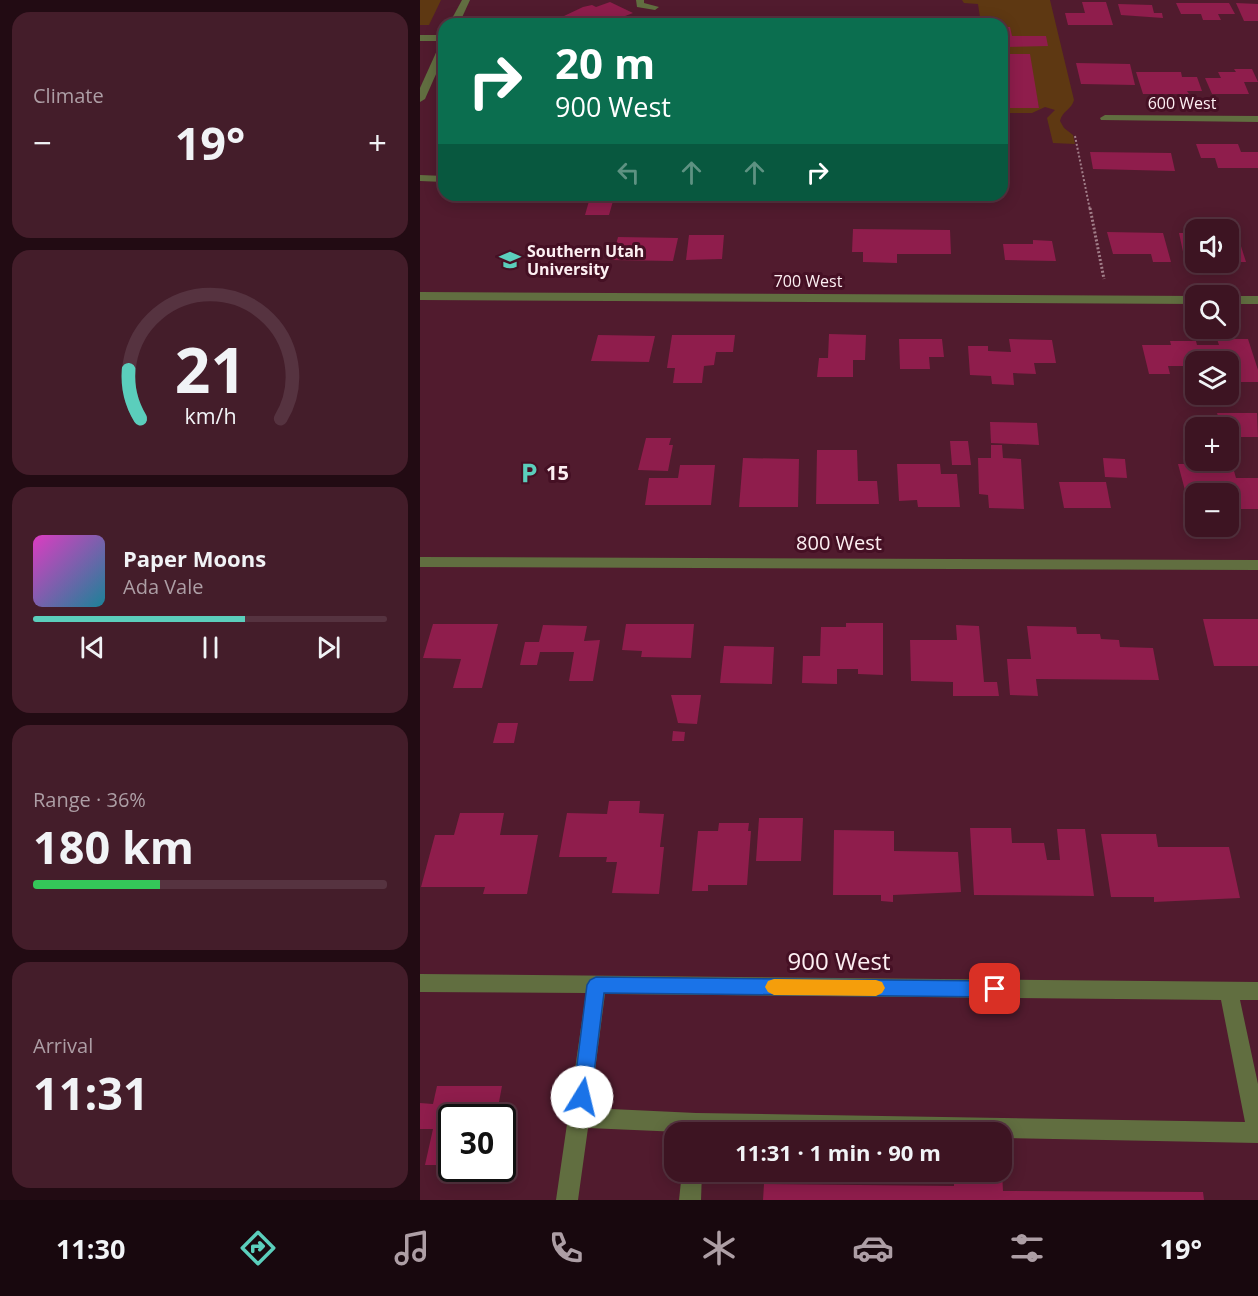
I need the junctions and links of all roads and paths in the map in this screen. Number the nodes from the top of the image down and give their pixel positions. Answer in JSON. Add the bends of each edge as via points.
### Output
{"nodes":[{"id":1,"x":466,"y":0,"type":"edge"},
{"id":2,"x":639,"y":0,"type":"edge"},
{"id":3,"x":655,"y":7,"type":"dead end"},
{"id":4,"x":457,"y":18,"type":"edge"},
{"id":5,"x":420,"y":38,"type":"edge"},
{"id":6,"x":438,"y":38,"type":"edge"},
{"id":7,"x":438,"y":59,"type":"edge"},
{"id":8,"x":420,"y":99,"type":"edge"},
{"id":9,"x":1105,"y":118,"type":"dead end"},
{"id":10,"x":1258,"y":119,"type":"edge"},
{"id":11,"x":1075,"y":136,"type":"dead end"},
{"id":12,"x":420,"y":178,"type":"edge"},
{"id":13,"x":438,"y":178,"type":"edge"},
{"id":14,"x":1104,"y":279,"type":"dead end"},
{"id":15,"x":420,"y":296,"type":"edge"},
{"id":16,"x":1185,"y":300,"type":"edge"},
{"id":17,"x":1239,"y":300,"type":"edge"},
{"id":18,"x":1258,"y":300,"type":"edge"},
{"id":19,"x":420,"y":562,"type":"edge"},
{"id":20,"x":1258,"y":565,"type":"edge"},
{"id":21,"x":420,"y":983,"type":"edge"},
{"id":22,"x":596,"y":985,"type":"junction"},
{"id":23,"x":1229,"y":991,"type":"junction"},
{"id":24,"x":1258,"y":991,"type":"edge"},
{"id":25,"x":579,"y":1118,"type":"junction"},
{"id":26,"x":664,"y":1125,"type":"edge"},
{"id":27,"x":1012,"y":1130,"type":"edge"},
{"id":28,"x":1258,"y":1132,"type":"edge"},
{"id":29,"x":691,"y":1182,"type":"edge"},
{"id":30,"x":567,"y":1200,"type":"edge"},
{"id":31,"x":690,"y":1200,"type":"edge"}],
"edges":[{"from":1,"to":4,"type":"street"},
{"from":2,"to":3,"type":"street","via":[[640,5]]},
{"from":5,"to":6,"type":"street"},
{"from":7,"to":8,"type":"street"},
{"from":9,"to":10,"type":"street","name":"600 West"},
{"from":11,"to":14,"type":"path"},
{"from":12,"to":13,"type":"street"},
{"from":15,"to":16,"type":"street","name":"700 West"},
{"from":17,"to":18,"type":"street"},
{"from":19,"to":20,"type":"street","name":"800 West"},
{"from":21,"to":22,"type":"street","name":"900 West"},
{"from":22,"to":23,"type":"street","name":"900 West"},
{"from":22,"to":25,"type":"street"},
{"from":23,"to":24,"type":"street","name":"900 West"},
{"from":23,"to":28,"type":"street"},
{"from":25,"to":26,"type":"street"},
{"from":25,"to":30,"type":"street"},
{"from":27,"to":28,"type":"street"},
{"from":29,"to":31,"type":"street"}]}
